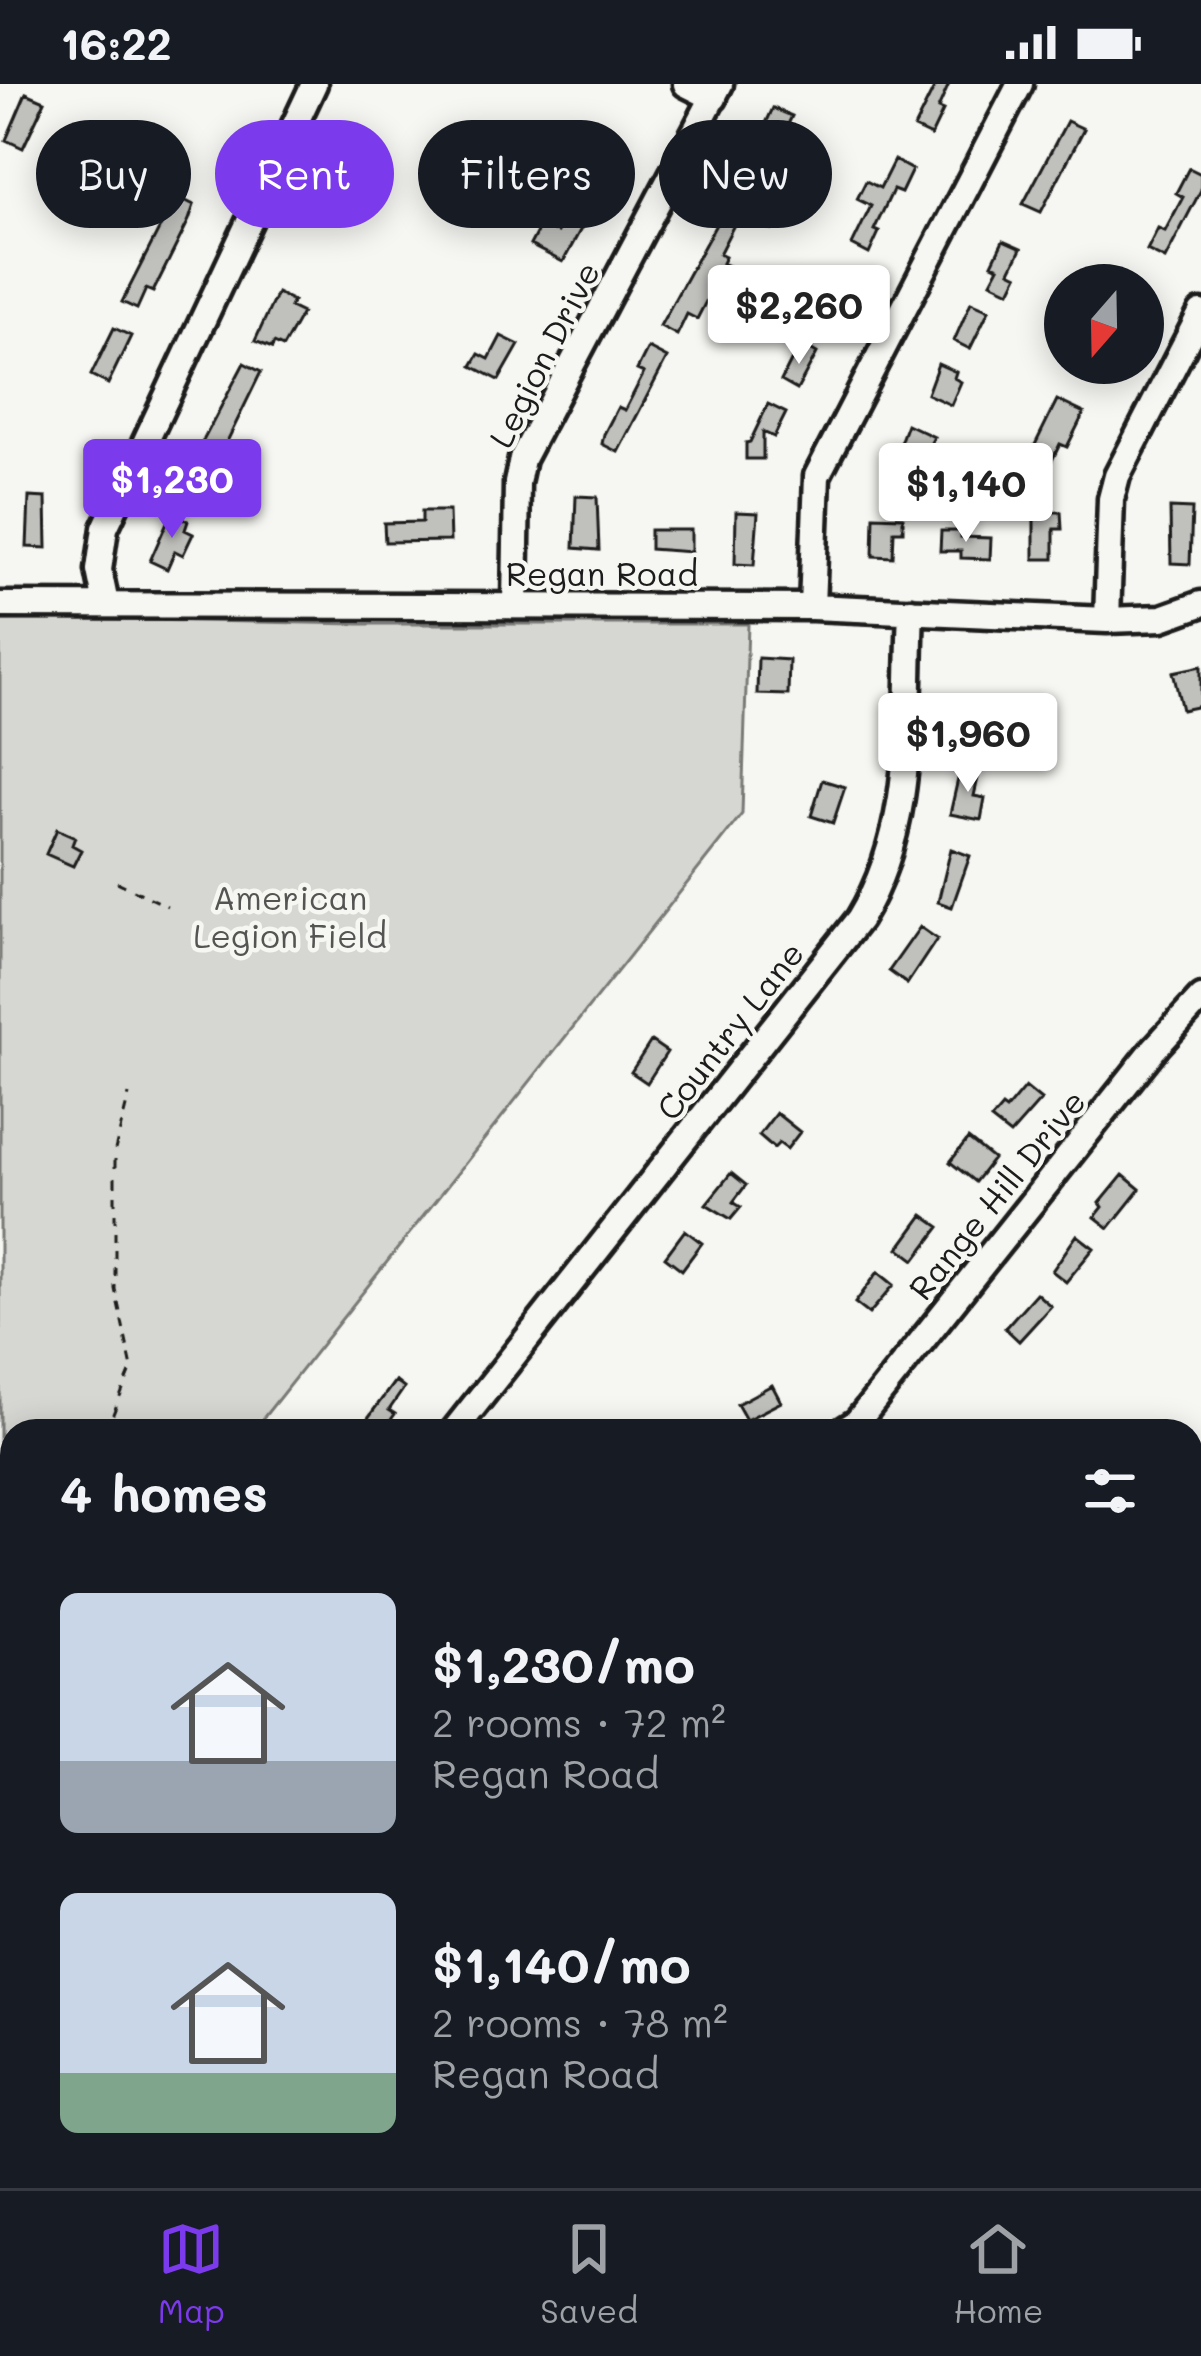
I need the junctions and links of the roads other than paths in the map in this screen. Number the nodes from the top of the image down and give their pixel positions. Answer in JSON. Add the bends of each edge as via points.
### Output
{"nodes":[{"id":1,"x":314,"y":84,"type":"edge"},
{"id":2,"x":686,"y":84,"type":"edge"},
{"id":3,"x":1020,"y":84,"type":"edge"},
{"id":4,"x":717,"y":91,"type":"edge"},
{"id":5,"x":1201,"y":313,"type":"edge"},
{"id":6,"x":0,"y":604,"type":"edge"},
{"id":7,"x":106,"y":604,"type":"junction"},
{"id":8,"x":515,"y":604,"type":"junction"},
{"id":9,"x":1201,"y":604,"type":"edge"},
{"id":10,"x":812,"y":608,"type":"junction"},
{"id":11,"x":911,"y":611,"type":"junction"},
{"id":12,"x":1107,"y":620,"type":"junction"},
{"id":13,"x":1201,"y":998,"type":"edge"},
{"id":14,"x":467,"y":1419,"type":"edge"},
{"id":15,"x":859,"y":1419,"type":"edge"}],
"edges":[{"from":1,"to":7,"type":"street","via":[[105,528],[99,570]]},
{"from":2,"to":4,"type":"street"},
{"from":3,"to":10,"type":"street","via":[[817,476]]},
{"from":4,"to":8,"type":"street","name":"Legion Drive","via":[[522,458]]},
{"from":5,"to":12,"type":"street","via":[[1117,476]]},
{"from":6,"to":7,"type":"street","name":"Regan Road"},
{"from":7,"to":8,"type":"street","name":"Regan Road"},
{"from":8,"to":10,"type":"street","name":"Regan Road"},
{"from":9,"to":12,"type":"street","name":"Regan Road","via":[[1162,618]]},
{"from":10,"to":11,"type":"street","name":"Regan Road"},
{"from":11,"to":12,"type":"street","name":"Regan Road"},
{"from":11,"to":14,"type":"street","name":"Country Lane","via":[[898,826],[877,890]]},
{"from":13,"to":15,"type":"street","name":"Range Hill Drive"}]}
